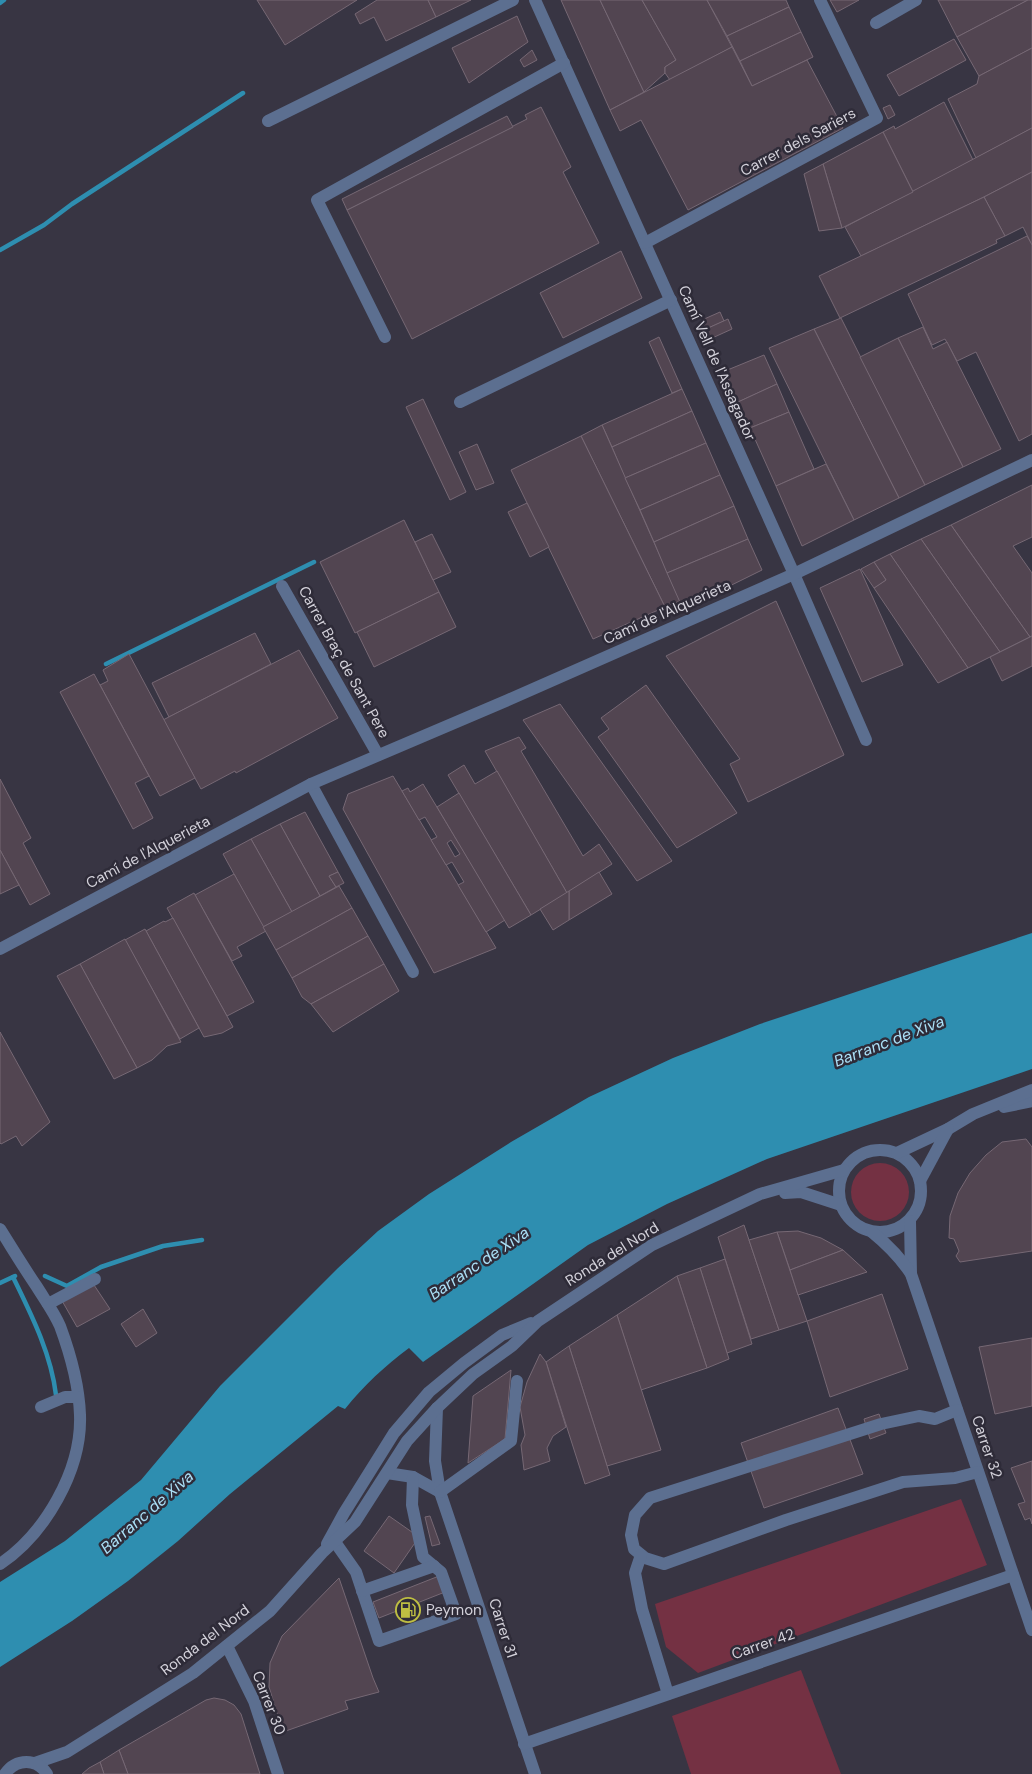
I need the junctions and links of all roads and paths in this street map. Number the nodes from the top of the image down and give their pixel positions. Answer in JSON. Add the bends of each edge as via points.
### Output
{"nodes":[{"id":1,"x":513,"y":0,"type":"edge"},
{"id":2,"x":535,"y":0,"type":"edge"},
{"id":3,"x":820,"y":0,"type":"edge"},
{"id":4,"x":916,"y":0,"type":"edge"},
{"id":5,"x":876,"y":23,"type":"dead end"},
{"id":6,"x":564,"y":64,"type":"junction"},
{"id":7,"x":268,"y":121,"type":"dead end"},
{"id":8,"x":645,"y":243,"type":"junction"},
{"id":9,"x":671,"y":300,"type":"junction"},
{"id":10,"x":385,"y":337,"type":"dead end"},
{"id":11,"x":460,"y":402,"type":"dead end"},
{"id":12,"x":1032,"y":460,"type":"edge"},
{"id":13,"x":794,"y":574,"type":"junction"},
{"id":14,"x":282,"y":586,"type":"dead end"},
{"id":15,"x":866,"y":740,"type":"dead end"},
{"id":16,"x":378,"y":755,"type":"junction"},
{"id":17,"x":310,"y":784,"type":"junction"},
{"id":18,"x":0,"y":948,"type":"edge"},
{"id":19,"x":413,"y":972,"type":"dead end"},
{"id":20,"x":1032,"y":1090,"type":"edge"},
{"id":21,"x":1032,"y":1101,"type":"edge"},
{"id":22,"x":973,"y":1114,"type":"junction"},
{"id":23,"x":948,"y":1129,"type":"junction"},
{"id":24,"x":897,"y":1153,"type":"junction"},
{"id":25,"x":844,"y":1170,"type":"junction"},
{"id":26,"x":920,"y":1181,"type":"junction"},
{"id":27,"x":760,"y":1194,"type":"junction"},
{"id":28,"x":841,"y":1205,"type":"junction"},
{"id":29,"x":910,"y":1221,"type":"junction"},
{"id":30,"x":0,"y":1229,"type":"edge"},
{"id":31,"x":872,"y":1232,"type":"junction"},
{"id":32,"x":911,"y":1274,"type":"junction"},
{"id":33,"x":95,"y":1279,"type":"dead end"},
{"id":34,"x":48,"y":1304,"type":"junction"},
{"id":35,"x":538,"y":1321,"type":"junction"},
{"id":36,"x":517,"y":1381,"type":"dead end"},
{"id":37,"x":78,"y":1397,"type":"junction"},
{"id":38,"x":41,"y":1407,"type":"dead end"},
{"id":39,"x":437,"y":1408,"type":"junction"},
{"id":40,"x":957,"y":1410,"type":"junction"},
{"id":41,"x":978,"y":1472,"type":"junction"},
{"id":42,"x":386,"y":1473,"type":"junction"},
{"id":43,"x":412,"y":1477,"type":"junction"},
{"id":44,"x":440,"y":1492,"type":"junction"},
{"id":45,"x":336,"y":1542,"type":"junction"},
{"id":46,"x":322,"y":1553,"type":"junction"},
{"id":47,"x":641,"y":1555,"type":"junction"},
{"id":48,"x":0,"y":1564,"type":"edge"},
{"id":49,"x":434,"y":1566,"type":"junction"},
{"id":50,"x":1013,"y":1575,"type":"junction"},
{"id":51,"x":362,"y":1591,"type":"junction"},
{"id":52,"x":1032,"y":1630,"type":"edge"},
{"id":53,"x":227,"y":1646,"type":"junction"},
{"id":54,"x":668,"y":1694,"type":"junction"},
{"id":55,"x":524,"y":1744,"type":"junction"},
{"id":56,"x":67,"y":1752,"type":"junction"},
{"id":57,"x":35,"y":1763,"type":"junction"},
{"id":58,"x":4,"y":1773,"type":"edge"},
{"id":59,"x":47,"y":1774,"type":"edge"},
{"id":60,"x":52,"y":1774,"type":"edge"},
{"id":61,"x":278,"y":1774,"type":"edge"},
{"id":62,"x":534,"y":1774,"type":"edge"}],
"edges":[{"from":1,"to":7,"type":"street"},
{"from":2,"to":6,"type":"street","name":"Camí Vell de l'Assagador"},
{"from":3,"to":8,"type":"street","name":"Carrer dels Sariers","via":[[877,118]]},
{"from":4,"to":5,"type":"street"},
{"from":6,"to":8,"type":"street","name":"Camí Vell de l'Assagador"},
{"from":6,"to":10,"type":"street","via":[[318,200]]},
{"from":8,"to":9,"type":"street","name":"Camí Vell de l'Assagador"},
{"from":9,"to":11,"type":"street"},
{"from":9,"to":13,"type":"street","name":"Camí Vell de l'Assagador"},
{"from":12,"to":13,"type":"street","name":"Camí de l'Alquerieta"},
{"from":13,"to":15,"type":"street","name":"Camí Vell de l'Assagador"},
{"from":13,"to":16,"type":"street","name":"Camí de l'Alquerieta"},
{"from":14,"to":16,"type":"street","name":"Carrer Braç de Sant Pere"},
{"from":16,"to":17,"type":"street","name":"Camí de l'Alquerieta"},
{"from":17,"to":18,"type":"street","name":"Camí de l'Alquerieta"},
{"from":17,"to":19,"type":"street"},
{"from":20,"to":22,"type":"street"},
{"from":21,"to":22,"type":"street"},
{"from":22,"to":23,"type":"street"},
{"from":23,"to":24,"type":"street"},
{"from":23,"to":26,"type":"street"},
{"from":24,"to":25,"type":"street","via":[[885,1150],[868,1152]]},
{"from":24,"to":26,"type":"street","via":[[916,1169]]},
{"from":25,"to":27,"type":"street","name":"Ronda del Nord"},
{"from":25,"to":28,"type":"street","via":[[839,1187]]},
{"from":26,"to":29,"type":"street","via":[[922,1195]]},
{"from":27,"to":28,"type":"street","name":"Ronda del Nord","via":[[801,1192]]},
{"from":27,"to":35,"type":"street","name":"Ronda del Nord","via":[[652,1245]]},
{"from":28,"to":31,"type":"street","via":[[853,1223]]},
{"from":29,"to":31,"type":"street","via":[[892,1231]]},
{"from":29,"to":32,"type":"street","name":"Carrer 32"},
{"from":30,"to":34,"type":"street"},
{"from":31,"to":32,"type":"street","name":"Carrer 32","via":[[893,1250]]},
{"from":32,"to":40,"type":"street","name":"Carrer 32"},
{"from":33,"to":34,"type":"street"},
{"from":34,"to":37,"type":"street","via":[[68,1350]]},
{"from":35,"to":39,"type":"street","name":"Ronda del Nord"},
{"from":35,"to":46,"type":"street","name":"Ronda del Nord","via":[[502,1335],[429,1392],[394,1433]]},
{"from":36,"to":44,"type":"street","via":[[511,1441]]},
{"from":37,"to":38,"type":"street","via":[[65,1397]]},
{"from":37,"to":48,"type":"street","via":[[77,1446],[57,1500],[26,1543]]},
{"from":39,"to":42,"type":"street","name":"Ronda del Nord","via":[[407,1441]]},
{"from":39,"to":44,"type":"street","name":"Carrer 31","via":[[435,1461]]},
{"from":40,"to":41,"type":"street","name":"Carrer 32"},
{"from":40,"to":47,"type":"street","via":[[936,1419],[919,1416],[880,1424],[650,1498],[635,1515],[631,1535],[634,1549]]},
{"from":41,"to":47,"type":"street","via":[[955,1478],[903,1482],[664,1564]]},
{"from":41,"to":50,"type":"street","name":"Carrer 32"},
{"from":42,"to":43,"type":"street"},
{"from":42,"to":45,"type":"street","name":"Ronda del Nord","via":[[356,1522]]},
{"from":43,"to":44,"type":"street"},
{"from":43,"to":49,"type":"street","via":[[412,1505],[423,1557]]},
{"from":44,"to":55,"type":"street","name":"Carrer 31"},
{"from":45,"to":46,"type":"street","name":"Ronda del Nord"},
{"from":45,"to":51,"type":"street","via":[[356,1572]]},
{"from":46,"to":53,"type":"street","name":"Ronda del Nord","via":[[270,1611]]},
{"from":47,"to":54,"type":"street","via":[[635,1573],[642,1609]]},
{"from":49,"to":51,"type":"street"},
{"from":49,"to":51,"type":"street","via":[[441,1572],[456,1614],[379,1641]]},
{"from":50,"to":52,"type":"street","name":"Carrer 32"},
{"from":50,"to":54,"type":"street","name":"Carrer 42"},
{"from":53,"to":56,"type":"street","name":"Ronda del Nord","via":[[193,1673]]},
{"from":53,"to":61,"type":"street","name":"Carrer 30","via":[[254,1701]]},
{"from":54,"to":55,"type":"street","name":"Carrer 42"},
{"from":55,"to":62,"type":"street","name":"Carrer 31"},
{"from":56,"to":57,"type":"street","name":"Ronda del Nord"},
{"from":56,"to":60,"type":"street","name":"Ronda del Nord"},
{"from":57,"to":58,"type":"street","name":"Ronda del Nord","via":[[20,1763]]},
{"from":57,"to":59,"type":"street"}]}
